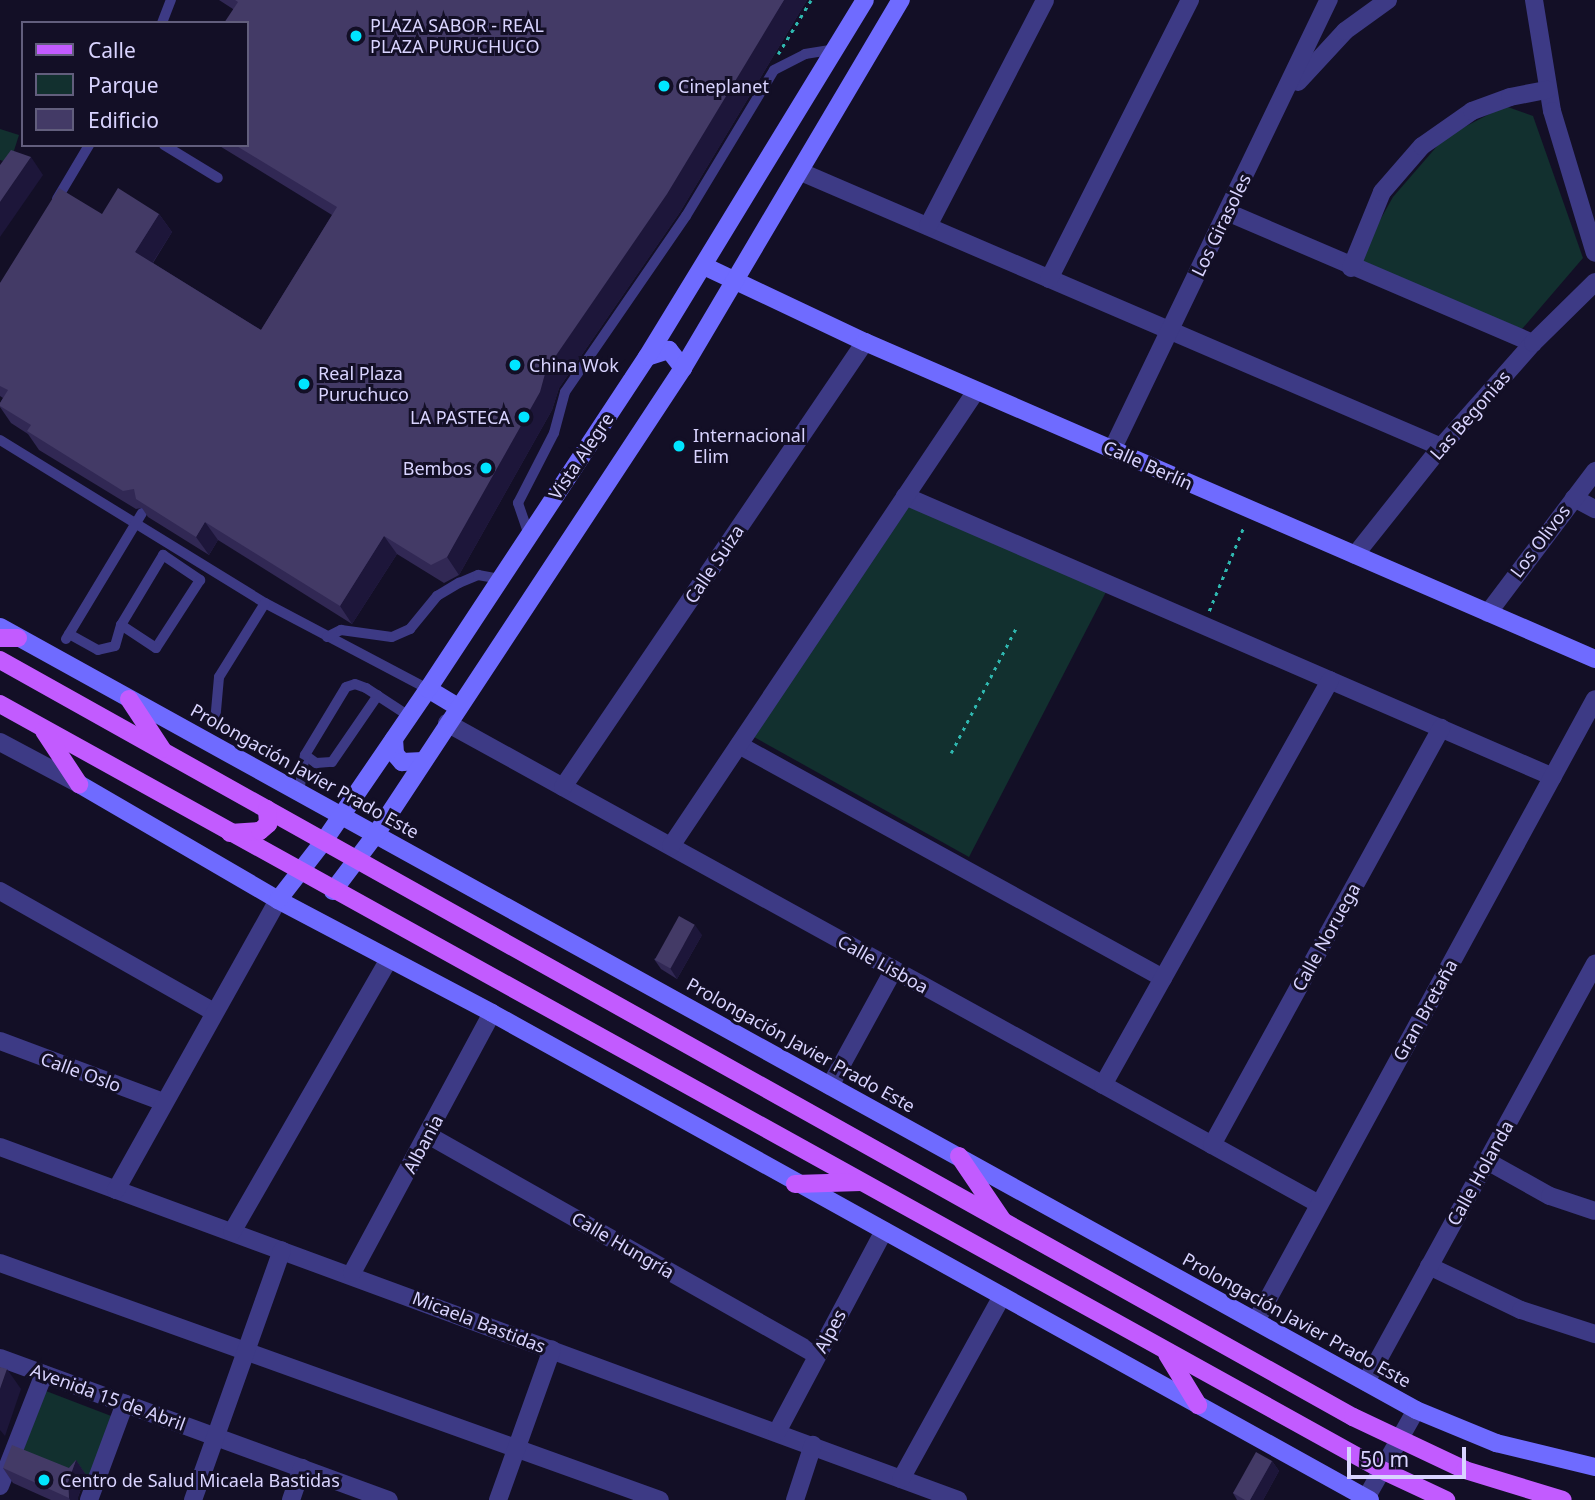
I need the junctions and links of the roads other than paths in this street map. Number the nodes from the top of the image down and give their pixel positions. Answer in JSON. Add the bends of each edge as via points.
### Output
{"nodes":[{"id":1,"x":171,"y":0,"type":"edge"},
{"id":2,"x":865,"y":0,"type":"edge"},
{"id":3,"x":901,"y":0,"type":"edge"},
{"id":4,"x":1045,"y":0,"type":"edge"},
{"id":5,"x":1189,"y":0,"type":"edge"},
{"id":6,"x":1329,"y":0,"type":"edge"},
{"id":7,"x":1388,"y":0,"type":"edge"},
{"id":8,"x":1534,"y":0,"type":"edge"},
{"id":9,"x":163,"y":21,"type":"edge"},
{"id":10,"x":836,"y":49,"type":"junction"},
{"id":11,"x":1547,"y":90,"type":"junction"},
{"id":12,"x":1279,"y":107,"type":"junction"},
{"id":13,"x":88,"y":147,"type":"edge"},
{"id":14,"x":167,"y":147,"type":"edge"},
{"id":15,"x":802,"y":172,"type":"junction"},
{"id":16,"x":218,"y":178,"type":"dead end"},
{"id":17,"x":49,"y":211,"type":"edge"},
{"id":18,"x":1227,"y":212,"type":"junction"},
{"id":19,"x":928,"y":226,"type":"junction"},
{"id":20,"x":1595,"y":253,"type":"edge"},
{"id":21,"x":704,"y":266,"type":"junction"},
{"id":22,"x":1351,"y":268,"type":"junction"},
{"id":23,"x":1049,"y":279,"type":"junction"},
{"id":24,"x":737,"y":282,"type":"junction"},
{"id":25,"x":1595,"y":282,"type":"edge"},
{"id":26,"x":1169,"y":331,"type":"junction"},
{"id":27,"x":865,"y":342,"type":"junction"},
{"id":28,"x":1533,"y":342,"type":"junction"},
{"id":29,"x":647,"y":357,"type":"junction"},
{"id":30,"x":683,"y":368,"type":"junction"},
{"id":31,"x":976,"y":391,"type":"junction"},
{"id":32,"x":0,"y":440,"type":"edge"},
{"id":33,"x":1441,"y":447,"type":"junction"},
{"id":34,"x":1112,"y":450,"type":"junction"},
{"id":35,"x":1595,"y":471,"type":"edge"},
{"id":36,"x":905,"y":496,"type":"junction"},
{"id":37,"x":1574,"y":498,"type":"junction"},
{"id":38,"x":1595,"y":509,"type":"edge"},
{"id":39,"x":142,"y":513,"type":"edge"},
{"id":40,"x":135,"y":523,"type":"junction"},
{"id":41,"x":529,"y":535,"type":"junction"},
{"id":42,"x":1355,"y":555,"type":"junction"},
{"id":43,"x":500,"y":579,"type":"junction"},
{"id":44,"x":265,"y":603,"type":"junction"},
{"id":45,"x":1488,"y":613,"type":"junction"},
{"id":46,"x":121,"y":625,"type":"junction"},
{"id":47,"x":0,"y":627,"type":"edge"},
{"id":48,"x":327,"y":636,"type":"junction"},
{"id":49,"x":0,"y":638,"type":"edge"},
{"id":50,"x":18,"y":638,"type":"junction"},
{"id":51,"x":1595,"y":659,"type":"edge"},
{"id":52,"x":0,"y":660,"type":"edge"},
{"id":53,"x":1329,"y":680,"type":"junction"},
{"id":54,"x":428,"y":689,"type":"junction"},
{"id":55,"x":378,"y":695,"type":"junction"},
{"id":56,"x":129,"y":699,"type":"junction"},
{"id":57,"x":1595,"y":699,"type":"edge"},
{"id":58,"x":0,"y":704,"type":"edge"},
{"id":59,"x":458,"y":707,"type":"junction"},
{"id":60,"x":409,"y":716,"type":"junction"},
{"id":61,"x":215,"y":722,"type":"dead end"},
{"id":62,"x":447,"y":723,"type":"junction"},
{"id":63,"x":42,"y":728,"type":"junction"},
{"id":64,"x":1441,"y":728,"type":"junction"},
{"id":65,"x":394,"y":739,"type":"junction"},
{"id":66,"x":0,"y":742,"type":"edge"},
{"id":67,"x":738,"y":745,"type":"junction"},
{"id":68,"x":164,"y":751,"type":"junction"},
{"id":69,"x":305,"y":755,"type":"junction"},
{"id":70,"x":423,"y":761,"type":"junction"},
{"id":71,"x":1553,"y":777,"type":"junction"},
{"id":72,"x":79,"y":784,"type":"junction"},
{"id":73,"x":563,"y":787,"type":"junction"},
{"id":74,"x":299,"y":792,"type":"junction"},
{"id":75,"x":267,"y":809,"type":"junction"},
{"id":76,"x":341,"y":816,"type":"junction"},
{"id":77,"x":226,"y":832,"type":"junction"},
{"id":78,"x":376,"y":834,"type":"junction"},
{"id":79,"x":324,"y":841,"type":"junction"},
{"id":80,"x":671,"y":846,"type":"junction"},
{"id":81,"x":358,"y":860,"type":"junction"},
{"id":82,"x":300,"y":872,"type":"junction"},
{"id":83,"x":0,"y":891,"type":"edge"},
{"id":84,"x":333,"y":891,"type":"junction"},
{"id":85,"x":278,"y":900,"type":"junction"},
{"id":86,"x":389,"y":959,"type":"junction"},
{"id":87,"x":1595,"y":964,"type":"edge"},
{"id":88,"x":894,"y":970,"type":"junction"},
{"id":89,"x":1163,"y":978,"type":"junction"},
{"id":90,"x":212,"y":1011,"type":"junction"},
{"id":91,"x":492,"y":1013,"type":"junction"},
{"id":92,"x":0,"y":1041,"type":"edge"},
{"id":93,"x":1103,"y":1085,"type":"junction"},
{"id":94,"x":830,"y":1086,"type":"junction"},
{"id":95,"x":163,"y":1102,"type":"junction"},
{"id":96,"x":428,"y":1135,"type":"junction"},
{"id":97,"x":1212,"y":1145,"type":"junction"},
{"id":98,"x":0,"y":1147,"type":"edge"},
{"id":99,"x":959,"y":1156,"type":"junction"},
{"id":100,"x":1487,"y":1161,"type":"junction"},
{"id":101,"x":863,"y":1182,"type":"junction"},
{"id":102,"x":795,"y":1184,"type":"junction"},
{"id":103,"x":116,"y":1190,"type":"junction"},
{"id":104,"x":1319,"y":1204,"type":"junction"},
{"id":105,"x":1595,"y":1211,"type":"edge"},
{"id":106,"x":1005,"y":1224,"type":"junction"},
{"id":107,"x":884,"y":1231,"type":"junction"},
{"id":108,"x":232,"y":1232,"type":"junction"},
{"id":109,"x":282,"y":1250,"type":"junction"},
{"id":110,"x":0,"y":1263,"type":"edge"},
{"id":111,"x":1429,"y":1266,"type":"junction"},
{"id":112,"x":352,"y":1273,"type":"junction"},
{"id":113,"x":1002,"y":1296,"type":"junction"},
{"id":114,"x":1256,"y":1321,"type":"junction"},
{"id":115,"x":1595,"y":1335,"type":"edge"},
{"id":116,"x":1160,"y":1346,"type":"junction"},
{"id":117,"x":552,"y":1349,"type":"junction"},
{"id":118,"x":246,"y":1351,"type":"junction"},
{"id":119,"x":817,"y":1355,"type":"junction"},
{"id":120,"x":0,"y":1359,"type":"edge"},
{"id":121,"x":44,"y":1374,"type":"junction"},
{"id":122,"x":1366,"y":1382,"type":"junction"},
{"id":123,"x":125,"y":1403,"type":"junction"},
{"id":124,"x":1198,"y":1405,"type":"junction"},
{"id":125,"x":1416,"y":1410,"type":"junction"},
{"id":126,"x":777,"y":1432,"type":"junction"},
{"id":127,"x":216,"y":1436,"type":"junction"},
{"id":128,"x":1399,"y":1440,"type":"junction"},
{"id":129,"x":813,"y":1445,"type":"junction"},
{"id":130,"x":517,"y":1448,"type":"junction"},
{"id":131,"x":1595,"y":1467,"type":"edge"},
{"id":132,"x":302,"y":1468,"type":"junction"},
{"id":133,"x":1382,"y":1470,"type":"junction"},
{"id":134,"x":901,"y":1479,"type":"junction"},
{"id":135,"x":0,"y":1486,"type":"edge"},
{"id":136,"x":1367,"y":1499,"type":"edge"},
{"id":137,"x":89,"y":1500,"type":"edge"},
{"id":138,"x":193,"y":1500,"type":"edge"},
{"id":139,"x":290,"y":1500,"type":"edge"},
{"id":140,"x":389,"y":1500,"type":"edge"},
{"id":141,"x":498,"y":1500,"type":"edge"},
{"id":142,"x":660,"y":1500,"type":"edge"},
{"id":143,"x":795,"y":1500,"type":"edge"},
{"id":144,"x":958,"y":1500,"type":"edge"},
{"id":145,"x":1446,"y":1500,"type":"edge"},
{"id":146,"x":1563,"y":1500,"type":"edge"}],
"edges":[{"from":1,"to":9,"type":"lane"},
{"from":2,"to":10,"type":"street","name":"Vista Alegre"},
{"from":3,"to":15,"type":"street","name":"Vista Alegre"},
{"from":4,"to":19,"type":"street"},
{"from":5,"to":23,"type":"street"},
{"from":6,"to":12,"type":"street","name":"Los Girasoles"},
{"from":7,"to":12,"type":"street","via":[[1327,48]]},
{"from":8,"to":11,"type":"street"},
{"from":10,"to":21,"type":"street","name":"Vista Alegre"},
{"from":10,"to":41,"type":"lane","via":[[804,54],[774,70],[686,216],[565,393],[554,433],[517,503]]},
{"from":11,"to":20,"type":"street"},
{"from":11,"to":22,"type":"street","via":[[1510,96],[1472,111],[1422,146],[1382,192]]},
{"from":12,"to":18,"type":"street","name":"Los Girasoles"},
{"from":13,"to":17,"type":"lane"},
{"from":14,"to":16,"type":"lane"},
{"from":15,"to":19,"type":"street"},
{"from":15,"to":24,"type":"street","name":"Vista Alegre"},
{"from":18,"to":22,"type":"street"},
{"from":18,"to":26,"type":"street","name":"Los Girasoles"},
{"from":19,"to":23,"type":"street"},
{"from":21,"to":24,"type":"street","name":"Calle Berlín"},
{"from":21,"to":29,"type":"street","name":"Vista Alegre"},
{"from":22,"to":28,"type":"street"},
{"from":23,"to":26,"type":"street"},
{"from":24,"to":27,"type":"street","name":"Calle Berlín"},
{"from":24,"to":30,"type":"street","name":"Vista Alegre"},
{"from":25,"to":28,"type":"street","name":"Las Begonias"},
{"from":26,"to":33,"type":"street"},
{"from":26,"to":34,"type":"street","name":"Los Girasoles"},
{"from":27,"to":31,"type":"street","name":"Calle Berlín"},
{"from":27,"to":73,"type":"street","name":"Calle Suiza"},
{"from":28,"to":33,"type":"street","name":"Las Begonias"},
{"from":29,"to":30,"type":"street","via":[[669,350]]},
{"from":29,"to":41,"type":"street","name":"Vista Alegre"},
{"from":30,"to":59,"type":"street","name":"Vista Alegre"},
{"from":31,"to":34,"type":"street","name":"Calle Berlín"},
{"from":31,"to":36,"type":"street"},
{"from":32,"to":40,"type":"lane"},
{"from":33,"to":42,"type":"street","name":"Las Begonias"},
{"from":34,"to":42,"type":"street","name":"Calle Berlín"},
{"from":35,"to":37,"type":"street","name":"Los Olivos"},
{"from":36,"to":53,"type":"street"},
{"from":36,"to":67,"type":"street"},
{"from":37,"to":38,"type":"street"},
{"from":37,"to":45,"type":"street","name":"Los Olivos"},
{"from":39,"to":40,"type":"lane"},
{"from":40,"to":44,"type":"lane"},
{"from":40,"to":46,"type":"lane","via":[[67,637],[98,650],[114,646]]},
{"from":41,"to":43,"type":"street","name":"Vista Alegre"},
{"from":42,"to":45,"type":"street","name":"Calle Berlín"},
{"from":43,"to":48,"type":"lane","via":[[478,575],[458,583],[436,596],[410,629],[392,637],[341,630]]},
{"from":43,"to":54,"type":"street","name":"Vista Alegre"},
{"from":44,"to":48,"type":"lane"},
{"from":44,"to":61,"type":"lane","via":[[219,677]]},
{"from":45,"to":51,"type":"street","name":"Calle Berlín"},
{"from":46,"to":46,"type":"lane","via":[[156,648],[200,580],[163,555]]},
{"from":47,"to":50,"type":"street","name":"Prolongación Javier Prado Este"},
{"from":48,"to":54,"type":"lane"},
{"from":49,"to":50,"type":"main road"},
{"from":50,"to":56,"type":"street","name":"Prolongación Javier Prado Este"},
{"from":52,"to":68,"type":"main road"},
{"from":53,"to":64,"type":"street"},
{"from":53,"to":89,"type":"street"},
{"from":54,"to":59,"type":"street"},
{"from":54,"to":60,"type":"street","name":"Vista Alegre"},
{"from":55,"to":60,"type":"lane"},
{"from":55,"to":69,"type":"lane","via":[[332,762],[316,763]]},
{"from":55,"to":69,"type":"lane","via":[[355,684],[346,687]]},
{"from":56,"to":68,"type":"main road"},
{"from":56,"to":74,"type":"street","name":"Prolongación Javier Prado Este"},
{"from":57,"to":71,"type":"street","name":"Gran Bretaña"},
{"from":58,"to":63,"type":"main road"},
{"from":59,"to":62,"type":"street","name":"Vista Alegre"},
{"from":60,"to":65,"type":"street","name":"Vista Alegre"},
{"from":62,"to":70,"type":"street","name":"Vista Alegre"},
{"from":62,"to":73,"type":"street","name":"Calle Lisboa"},
{"from":63,"to":72,"type":"main road"},
{"from":63,"to":77,"type":"main road"},
{"from":64,"to":71,"type":"street"},
{"from":64,"to":97,"type":"street","name":"Calle Noruega"},
{"from":65,"to":70,"type":"street","via":[[395,754],[402,762]]},
{"from":65,"to":76,"type":"street","name":"Vista Alegre"},
{"from":66,"to":72,"type":"street"},
{"from":67,"to":80,"type":"street"},
{"from":67,"to":89,"type":"street"},
{"from":68,"to":75,"type":"main road"},
{"from":69,"to":74,"type":"lane"},
{"from":70,"to":78,"type":"street","name":"Vista Alegre"},
{"from":71,"to":104,"type":"street","name":"Gran Bretaña"},
{"from":72,"to":85,"type":"street"},
{"from":73,"to":80,"type":"street","name":"Calle Lisboa"},
{"from":74,"to":76,"type":"street","name":"Prolongación Javier Prado Este"},
{"from":75,"to":77,"type":"main road","via":[[268,824],[260,831]]},
{"from":75,"to":79,"type":"main road"},
{"from":76,"to":78,"type":"street","name":"Prolongación Javier Prado Este"},
{"from":76,"to":79,"type":"street","name":"Vista Alegre"},
{"from":77,"to":82,"type":"main road"},
{"from":78,"to":81,"type":"street","name":"Vista Alegre"},
{"from":78,"to":94,"type":"street","name":"Prolongación Javier Prado Este"},
{"from":79,"to":81,"type":"main road"},
{"from":79,"to":82,"type":"street","name":"Vista Alegre"},
{"from":80,"to":88,"type":"street","name":"Calle Lisboa"},
{"from":81,"to":84,"type":"street","name":"Vista Alegre"},
{"from":81,"to":106,"type":"main road"},
{"from":82,"to":84,"type":"main road"},
{"from":82,"to":85,"type":"street","name":"Vista Alegre"},
{"from":83,"to":90,"type":"street"},
{"from":84,"to":101,"type":"main road"},
{"from":85,"to":86,"type":"street"},
{"from":85,"to":90,"type":"street"},
{"from":86,"to":91,"type":"street"},
{"from":86,"to":108,"type":"street"},
{"from":87,"to":100,"type":"street","name":"Calle Holanda"},
{"from":88,"to":93,"type":"street","name":"Calle Lisboa"},
{"from":88,"to":94,"type":"street"},
{"from":89,"to":93,"type":"street"},
{"from":90,"to":95,"type":"street"},
{"from":91,"to":96,"type":"street","name":"Albania"},
{"from":91,"to":102,"type":"street"},
{"from":92,"to":95,"type":"street","name":"Calle Oslo"},
{"from":93,"to":97,"type":"street","name":"Calle Lisboa"},
{"from":94,"to":99,"type":"street","name":"Prolongación Javier Prado Este"},
{"from":95,"to":103,"type":"street"},
{"from":96,"to":112,"type":"street","name":"Albania"},
{"from":96,"to":119,"type":"street","name":"Calle Hungría"},
{"from":97,"to":104,"type":"street","name":"Calle Lisboa"},
{"from":98,"to":103,"type":"street","name":"Micaela Bastidas"},
{"from":99,"to":106,"type":"main road"},
{"from":99,"to":114,"type":"street","name":"Prolongación Javier Prado Este"},
{"from":100,"to":105,"type":"street","via":[[1550,1196]]},
{"from":100,"to":111,"type":"street","name":"Calle Holanda"},
{"from":101,"to":102,"type":"main road"},
{"from":101,"to":116,"type":"main road"},
{"from":102,"to":107,"type":"street"},
{"from":103,"to":108,"type":"street","name":"Micaela Bastidas"},
{"from":104,"to":114,"type":"street","name":"Gran Bretaña"},
{"from":106,"to":128,"type":"main road"},
{"from":107,"to":113,"type":"street"},
{"from":107,"to":119,"type":"street","name":"Alpes"},
{"from":108,"to":109,"type":"street","name":"Micaela Bastidas"},
{"from":109,"to":112,"type":"street","name":"Micaela Bastidas"},
{"from":109,"to":118,"type":"street"},
{"from":110,"to":118,"type":"street"},
{"from":111,"to":115,"type":"street","via":[[1521,1310]]},
{"from":111,"to":122,"type":"street","name":"Calle Holanda"},
{"from":112,"to":117,"type":"street","name":"Micaela Bastidas"},
{"from":113,"to":124,"type":"street"},
{"from":113,"to":134,"type":"street"},
{"from":114,"to":122,"type":"street","name":"Prolongación Javier Prado Este"},
{"from":116,"to":124,"type":"main road","via":[[1182,1373]]},
{"from":116,"to":133,"type":"main road"},
{"from":117,"to":126,"type":"street","name":"Micaela Bastidas"},
{"from":117,"to":130,"type":"street"},
{"from":118,"to":127,"type":"street"},
{"from":118,"to":130,"type":"street"},
{"from":119,"to":126,"type":"street","name":"Alpes"},
{"from":120,"to":121,"type":"street","name":"Avenida 15 de Abril"},
{"from":121,"to":123,"type":"street","name":"Avenida 15 de Abril"},
{"from":121,"to":135,"type":"street"},
{"from":122,"to":125,"type":"street","name":"Prolongación Javier Prado Este"},
{"from":123,"to":127,"type":"street","name":"Avenida 15 de Abril"},
{"from":123,"to":137,"type":"street"},
{"from":124,"to":136,"type":"street"},
{"from":125,"to":128,"type":"street"},
{"from":125,"to":131,"type":"street","name":"Prolongación Javier Prado Este","via":[[1496,1443]]},
{"from":126,"to":129,"type":"street","name":"Micaela Bastidas"},
{"from":127,"to":132,"type":"street","name":"Avenida 15 de Abril"},
{"from":127,"to":138,"type":"street"},
{"from":128,"to":133,"type":"street"},
{"from":128,"to":146,"type":"main road","via":[[1494,1482]]},
{"from":129,"to":134,"type":"street","name":"Micaela Bastidas"},
{"from":129,"to":143,"type":"street"},
{"from":130,"to":141,"type":"street"},
{"from":130,"to":142,"type":"street"},
{"from":132,"to":139,"type":"street"},
{"from":132,"to":140,"type":"street","name":"Avenida 15 de Abril"},
{"from":133,"to":136,"type":"street"},
{"from":133,"to":145,"type":"main road"},
{"from":134,"to":144,"type":"street","name":"Micaela Bastidas"}]}
